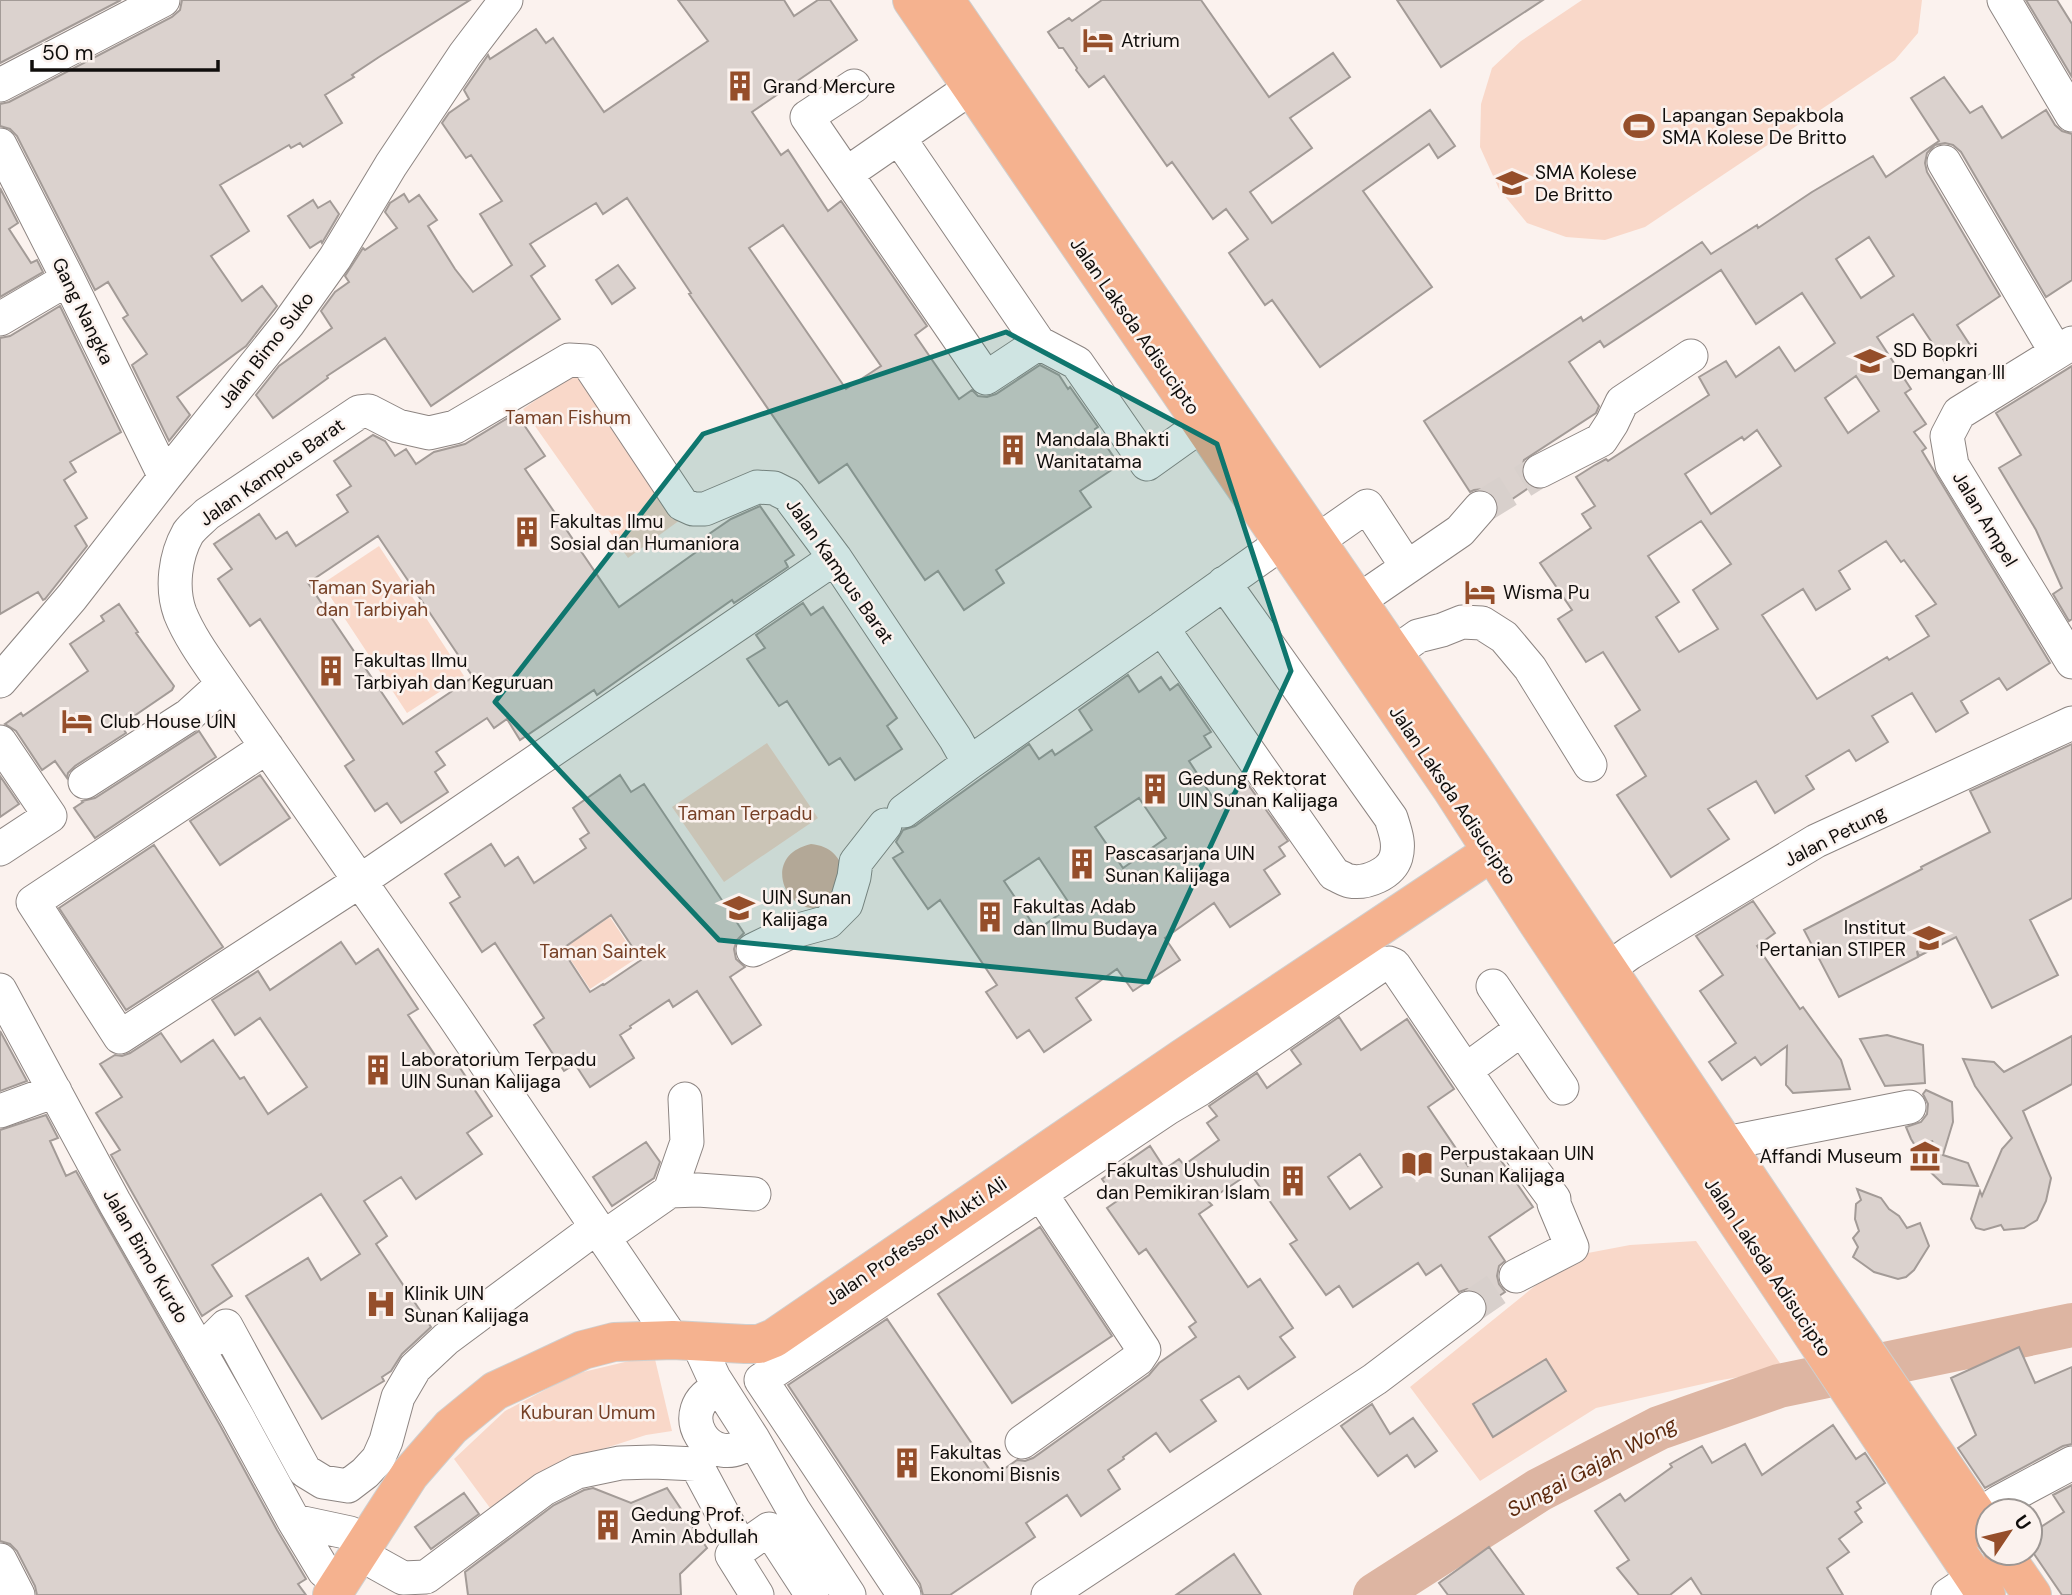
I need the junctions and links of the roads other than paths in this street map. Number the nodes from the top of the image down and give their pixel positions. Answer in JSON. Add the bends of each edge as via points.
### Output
{"nodes":[{"id":1,"x":163,"y":0,"type":"edge"},
{"id":2,"x":912,"y":0,"type":"edge"},
{"id":3,"x":945,"y":0,"type":"edge"},
{"id":4,"x":2004,"y":0,"type":"edge"},
{"id":5,"x":517,"y":7,"type":"edge"},
{"id":6,"x":0,"y":85,"type":"edge"},
{"id":7,"x":854,"y":86,"type":"dead end"},
{"id":8,"x":972,"y":88,"type":"junction"},
{"id":9,"x":2072,"y":116,"type":"edge"},
{"id":10,"x":899,"y":138,"type":"junction"},
{"id":11,"x":0,"y":145,"type":"edge"},
{"id":12,"x":1944,"y":162,"type":"dead end"},
{"id":13,"x":846,"y":174,"type":"junction"},
{"id":14,"x":68,"y":279,"type":"junction"},
{"id":15,"x":0,"y":319,"type":"edge"},
{"id":16,"x":1156,"y":332,"type":"junction"},
{"id":17,"x":1039,"y":343,"type":"junction"},
{"id":18,"x":2064,"y":348,"type":"edge"},
{"id":19,"x":1691,"y":356,"type":"dead end"},
{"id":20,"x":1203,"y":424,"type":"junction"},
{"id":21,"x":1540,"y":471,"type":"tunnel mouth"},
{"id":22,"x":165,"y":477,"type":"junction"},
{"id":23,"x":1480,"y":508,"type":"tunnel mouth"},
{"id":24,"x":1300,"y":541,"type":"junction"},
{"id":25,"x":835,"y":558,"type":"junction"},
{"id":26,"x":1407,"y":567,"type":"junction"},
{"id":27,"x":1224,"y":583,"type":"junction"},
{"id":28,"x":1358,"y":601,"type":"junction"},
{"id":29,"x":1162,"y":628,"type":"junction"},
{"id":30,"x":1394,"y":653,"type":"junction"},
{"id":31,"x":2072,"y":663,"type":"edge"},
{"id":32,"x":0,"y":681,"type":"edge"},
{"id":33,"x":223,"y":684,"type":"junction"},
{"id":34,"x":2072,"y":723,"type":"edge"},
{"id":35,"x":0,"y":742,"type":"edge"},
{"id":36,"x":267,"y":747,"type":"junction"},
{"id":37,"x":969,"y":763,"type":"junction"},
{"id":38,"x":1590,"y":765,"type":"dead end"},
{"id":39,"x":85,"y":782,"type":"dead end"},
{"id":40,"x":1505,"y":843,"type":"junction"},
{"id":41,"x":0,"y":849,"type":"edge"},
{"id":42,"x":360,"y":881,"type":"junction"},
{"id":43,"x":753,"y":950,"type":"dead end"},
{"id":44,"x":1608,"y":969,"type":"junction"},
{"id":45,"x":1493,"y":986,"type":"dead end"},
{"id":46,"x":0,"y":990,"type":"edge"},
{"id":47,"x":1522,"y":1029,"type":"junction"},
{"id":48,"x":1466,"y":1070,"type":"junction"},
{"id":49,"x":1191,"y":1074,"type":"junction"},
{"id":50,"x":1562,"y":1088,"type":"dead end"},
{"id":51,"x":55,"y":1091,"type":"junction"},
{"id":52,"x":685,"y":1099,"type":"dead end"},
{"id":53,"x":1909,"y":1107,"type":"dead end"},
{"id":54,"x":0,"y":1111,"type":"edge"},
{"id":55,"x":1726,"y":1143,"type":"junction"},
{"id":56,"x":670,"y":1191,"type":"junction"},
{"id":57,"x":754,"y":1194,"type":"dead end"},
{"id":58,"x":1041,"y":1194,"type":"junction"},
{"id":59,"x":600,"y":1232,"type":"junction"},
{"id":60,"x":1516,"y":1276,"type":"tunnel mouth"},
{"id":61,"x":1807,"y":1296,"type":"junction"},
{"id":62,"x":1469,"y":1308,"type":"tunnel mouth"},
{"id":63,"x":685,"y":1340,"type":"junction"},
{"id":64,"x":200,"y":1352,"type":"junction"},
{"id":65,"x":720,"y":1388,"type":"junction"},
{"id":66,"x":1887,"y":1414,"type":"junction"},
{"id":67,"x":753,"y":1439,"type":"junction"},
{"id":68,"x":1022,"y":1442,"type":"dead end"},
{"id":69,"x":702,"y":1454,"type":"junction"},
{"id":70,"x":2072,"y":1463,"type":"edge"},
{"id":71,"x":837,"y":1495,"type":"junction"},
{"id":72,"x":2008,"y":1497,"type":"edge"},
{"id":73,"x":1974,"y":1513,"type":"edge"},
{"id":74,"x":799,"y":1518,"type":"junction"},
{"id":75,"x":294,"y":1521,"type":"junction"},
{"id":76,"x":741,"y":1548,"type":"junction"},
{"id":77,"x":0,"y":1560,"type":"edge"},
{"id":78,"x":2013,"y":1567,"type":"edge"},
{"id":79,"x":349,"y":1569,"type":"edge"},
{"id":80,"x":1970,"y":1589,"type":"edge"},
{"id":81,"x":19,"y":1595,"type":"edge"},
{"id":82,"x":384,"y":1595,"type":"edge"},
{"id":83,"x":757,"y":1595,"type":"edge"},
{"id":84,"x":813,"y":1595,"type":"edge"},
{"id":85,"x":849,"y":1595,"type":"edge"},
{"id":86,"x":904,"y":1595,"type":"edge"},
{"id":87,"x":1048,"y":1595,"type":"edge"},
{"id":88,"x":2032,"y":1595,"type":"edge"}],
"edges":[{"from":1,"to":6,"type":"street"},
{"from":2,"to":8,"type":"main road","name":"Jalan Laksda Adisucipto"},
{"from":3,"to":16,"type":"main road","name":"Jalan Laksda Adisucipto"},
{"from":4,"to":9,"type":"street"},
{"from":5,"to":22,"type":"street","name":"Jalan Bimo Suko","via":[[457,65],[335,258]]},
{"from":7,"to":13,"type":"street","via":[[807,117]]},
{"from":8,"to":10,"type":"street"},
{"from":8,"to":16,"type":"main road","name":"Jalan Laksda Adisucipto"},
{"from":10,"to":13,"type":"street"},
{"from":10,"to":17,"type":"street"},
{"from":11,"to":14,"type":"street","name":"Gang Nangka"},
{"from":12,"to":18,"type":"street"},
{"from":13,"to":17,"type":"street","via":[[986,378]]},
{"from":14,"to":15,"type":"street"},
{"from":14,"to":22,"type":"street","name":"Gang Nangka"},
{"from":16,"to":20,"type":"main road","name":"Jalan Laksda Adisucipto"},
{"from":16,"to":24,"type":"main road","name":"Jalan Laksda Adisucipto"},
{"from":17,"to":20,"type":"street","via":[[1077,363],[1147,464]]},
{"from":18,"to":31,"type":"street","name":"Jalan Ampel","via":[[1959,413],[1947,436],[1952,465]]},
{"from":19,"to":21,"type":"street","via":[[1622,402],[1601,440]]},
{"from":20,"to":24,"type":"main road","name":"Jalan Laksda Adisucipto"},
{"from":22,"to":32,"type":"street","name":"Jalan Bimo Suko"},
{"from":23,"to":26,"type":"street","via":[[1460,531]]},
{"from":24,"to":26,"type":"street","via":[[1367,506]]},
{"from":24,"to":27,"type":"street"},
{"from":24,"to":28,"type":"main road","name":"Jalan Laksda Adisucipto"},
{"from":24,"to":40,"type":"main road","name":"Jalan Laksda Adisucipto","via":[[1451,788]]},
{"from":25,"to":33,"type":"street","name":"Jalan Kampus Barat","via":[[788,495],[774,488],[757,486],[705,509],[682,504],[587,361],[569,359],[455,427],[429,433],[398,426],[369,411],[359,412],[207,513],[189,532],[177,561],[175,588],[180,613]]},
{"from":25,"to":37,"type":"street","name":"Jalan Kampus Barat"},
{"from":25,"to":42,"type":"street"},
{"from":26,"to":28,"type":"street"},
{"from":27,"to":29,"type":"street"},
{"from":27,"to":29,"type":"street","via":[[1391,818],[1398,839],[1396,859],[1383,873],[1366,881],[1349,881],[1334,874]]},
{"from":28,"to":30,"type":"main road","name":"Jalan Laksda Adisucipto"},
{"from":29,"to":37,"type":"street"},
{"from":30,"to":38,"type":"street","via":[[1418,636],[1462,622],[1482,623],[1504,637],[1530,668]]},
{"from":30,"to":40,"type":"main road","name":"Jalan Laksda Adisucipto"},
{"from":33,"to":36,"type":"street","name":"Jalan Kampus Barat"},
{"from":33,"to":39,"type":"street","via":[[189,715]]},
{"from":34,"to":44,"type":"street","name":"Jalan Petung","via":[[1816,841]]},
{"from":35,"to":41,"type":"street","via":[[50,816]]},
{"from":36,"to":42,"type":"street","name":"Jalan Kampus Barat"},
{"from":36,"to":42,"type":"street","via":[[33,902],[120,1037]]},
{"from":37,"to":43,"type":"street","via":[[894,818],[856,862],[846,904],[828,922],[788,933]]},
{"from":40,"to":44,"type":"main road","name":"Jalan Laksda Adisucipto"},
{"from":40,"to":49,"type":"main road","name":"Jalan Professor Mukti Ali"},
{"from":40,"to":61,"type":"main road","name":"Jalan Laksda Adisucipto"},
{"from":42,"to":59,"type":"street","name":"Jalan Kampus Barat"},
{"from":44,"to":55,"type":"main road","name":"Jalan Laksda Adisucipto"},
{"from":45,"to":47,"type":"street"},
{"from":46,"to":51,"type":"street","name":"Jalan Bimo Kurdo"},
{"from":47,"to":48,"type":"street"},
{"from":47,"to":50,"type":"street"},
{"from":48,"to":49,"type":"street","via":[[1389,963]]},
{"from":48,"to":60,"type":"street","via":[[1554,1199],[1572,1247]]},
{"from":49,"to":58,"type":"street","via":[[1168,1108]]},
{"from":49,"to":63,"type":"main road","name":"Jalan Professor Mukti Ali","via":[[774,1338],[745,1344]]},
{"from":51,"to":54,"type":"street"},
{"from":51,"to":64,"type":"street","name":"Jalan Bimo Kurdo"},
{"from":52,"to":56,"type":"street","via":[[687,1142]]},
{"from":53,"to":55,"type":"street"},
{"from":55,"to":61,"type":"main road","name":"Jalan Laksda Adisucipto"},
{"from":56,"to":57,"type":"street"},
{"from":56,"to":59,"type":"street"},
{"from":58,"to":68,"type":"street","via":[[1144,1350],[1138,1359]]},
{"from":58,"to":71,"type":"street","via":[[761,1380]]},
{"from":59,"to":63,"type":"street","name":"Jalan Kampus Barat"},
{"from":59,"to":64,"type":"street","via":[[446,1339],[415,1368],[398,1397],[378,1460],[348,1486],[323,1482],[305,1471],[226,1326]]},
{"from":61,"to":66,"type":"main road","name":"Jalan Laksda Adisucipto"},
{"from":62,"to":87,"type":"street","via":[[1375,1379]]},
{"from":63,"to":65,"type":"street","name":"Jalan Kampus Barat"},
{"from":63,"to":79,"type":"main road","name":"Jalan Professor Mukti Ali","via":[[614,1342],[583,1350],[495,1391],[451,1427],[410,1474]]},
{"from":64,"to":75,"type":"street","name":"Jalan Bimo Kurdo"},
{"from":65,"to":67,"type":"street","name":"Jalan Kampus Barat"},
{"from":65,"to":69,"type":"street","via":[[704,1398],[696,1416],[704,1440]]},
{"from":66,"to":73,"type":"main road","name":"Jalan Laksda Adisucipto"},
{"from":66,"to":80,"type":"main road","name":"Jalan Laksda Adisucipto"},
{"from":67,"to":69,"type":"street","via":[[737,1450]]},
{"from":67,"to":74,"type":"street","name":"Jalan Kampus Barat"},
{"from":69,"to":76,"type":"street"},
{"from":69,"to":79,"type":"street","via":[[577,1472],[544,1489],[426,1577]]},
{"from":70,"to":72,"type":"street"},
{"from":71,"to":74,"type":"street"},
{"from":71,"to":86,"type":"street"},
{"from":74,"to":85,"type":"street","name":"Jalan Kampus Barat"},
{"from":75,"to":79,"type":"street","name":"Jalan Bimo Kurdo","via":[[324,1571]]},
{"from":75,"to":79,"type":"street","via":[[350,1532]]},
{"from":76,"to":83,"type":"street","via":[[733,1556]]},
{"from":76,"to":84,"type":"street","via":[[770,1530]]},
{"from":77,"to":81,"type":"street"},
{"from":78,"to":88,"type":"main road"},
{"from":79,"to":82,"type":"street","via":[[380,1585]]}]}
